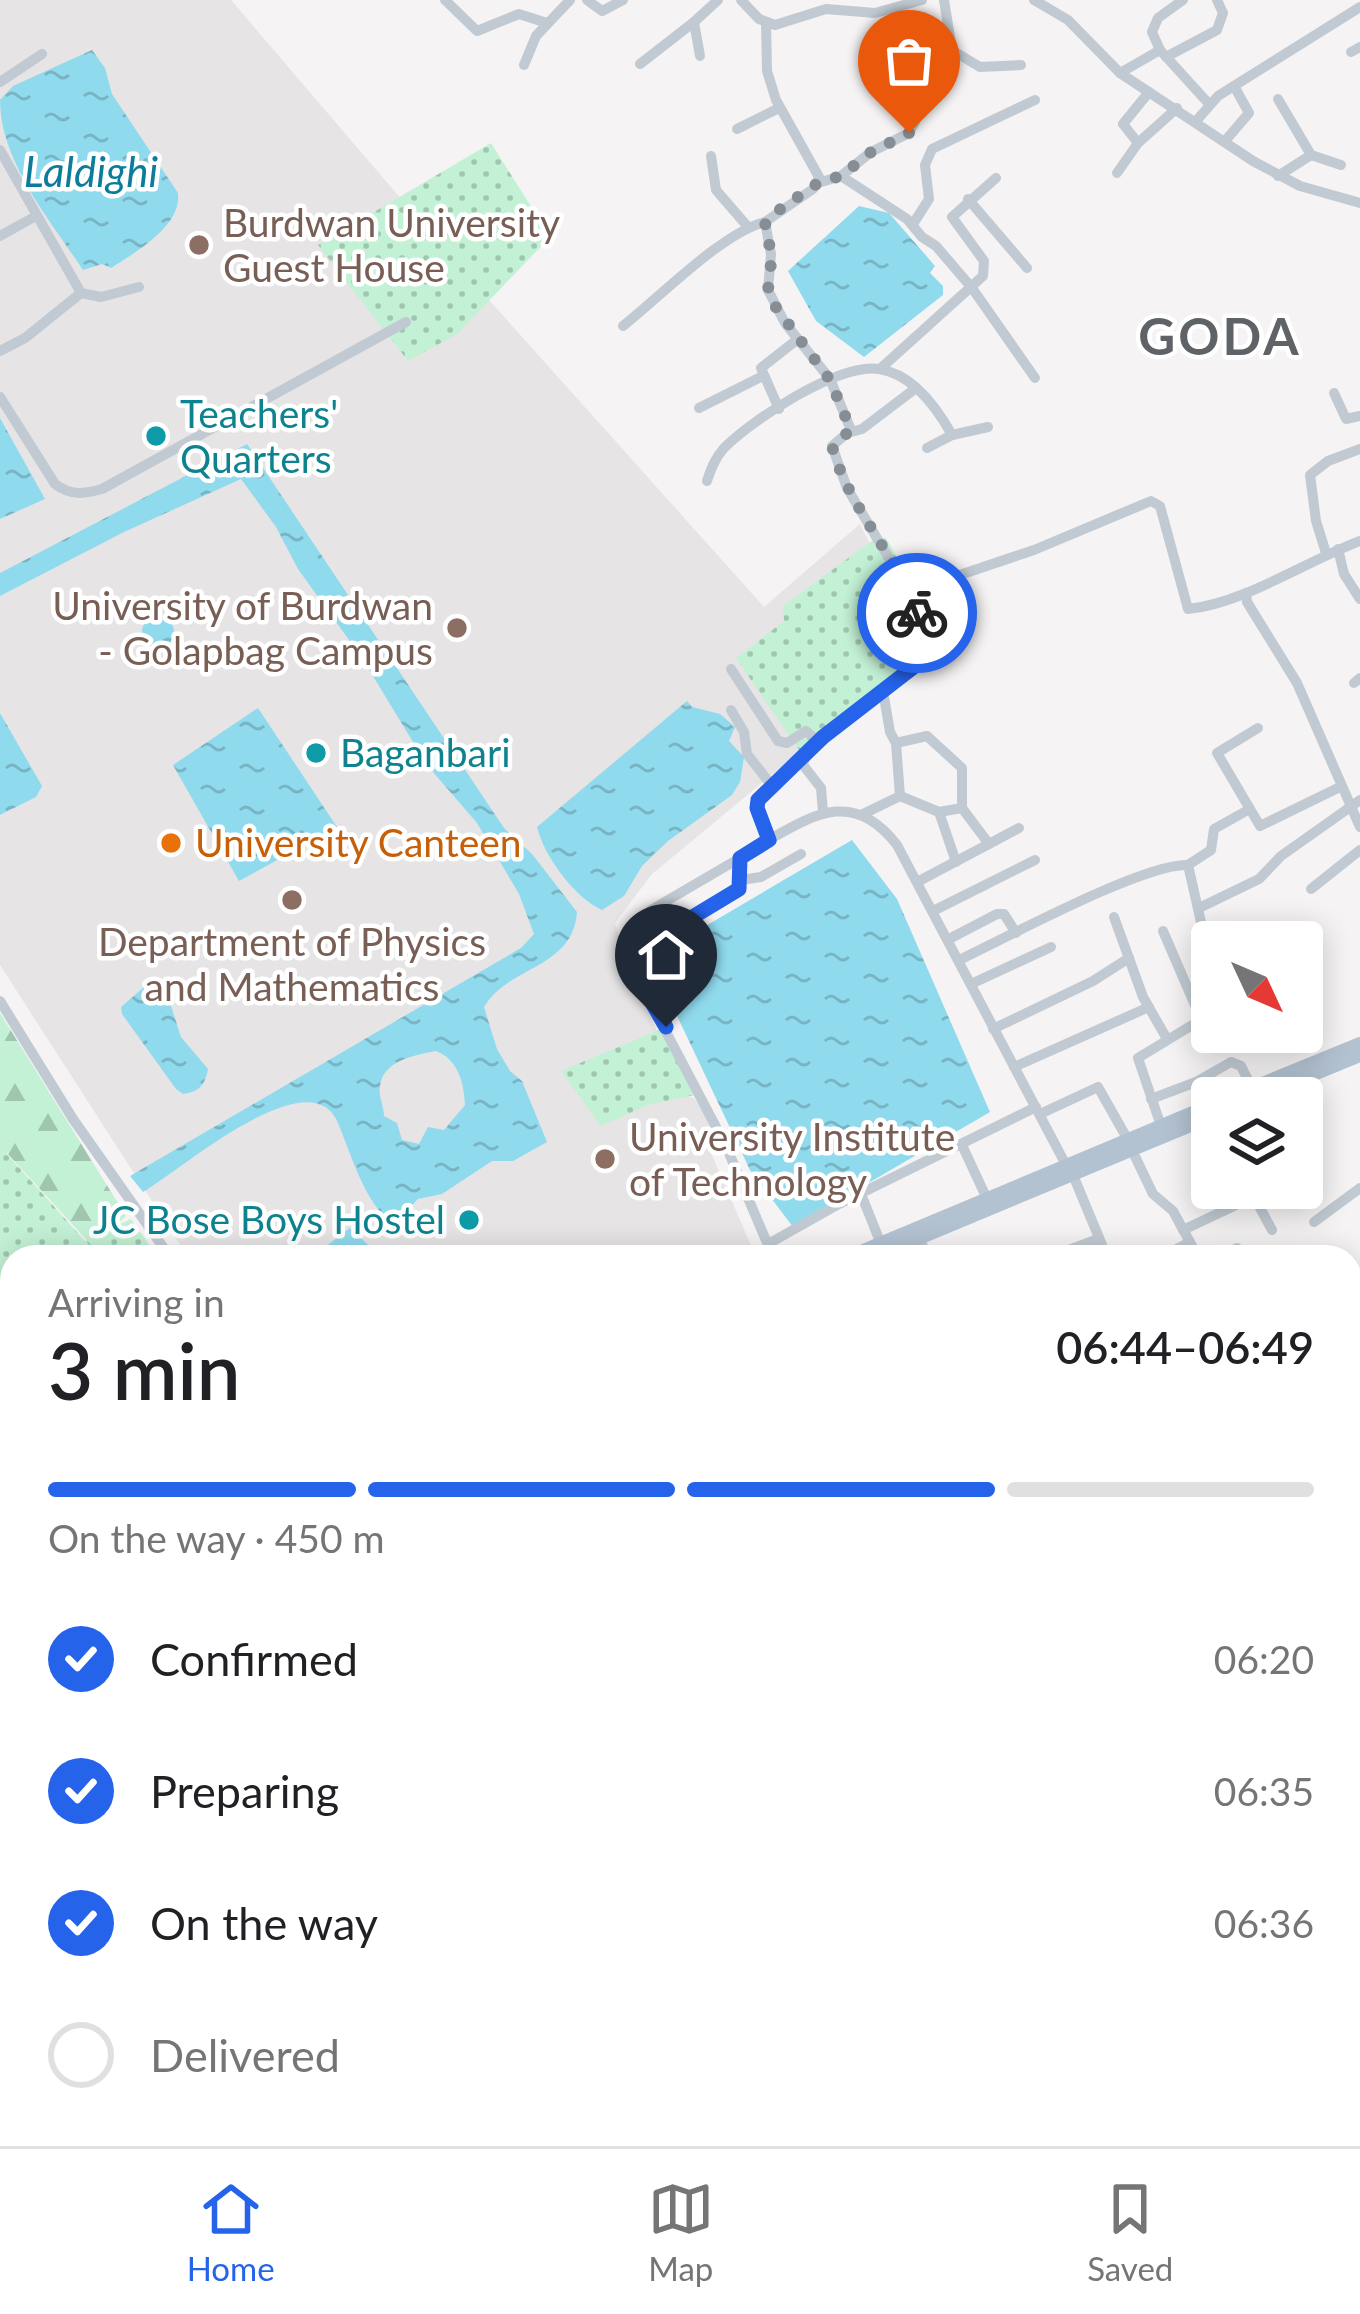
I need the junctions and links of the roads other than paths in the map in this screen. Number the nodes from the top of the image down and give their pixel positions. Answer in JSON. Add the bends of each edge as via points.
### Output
{"nodes":[{"id":1,"x":445,"y":0,"type":"edge"},
{"id":2,"x":570,"y":0,"type":"edge"},
{"id":3,"x":587,"y":0,"type":"edge"},
{"id":4,"x":623,"y":0,"type":"edge"},
{"id":5,"x":718,"y":0,"type":"edge"},
{"id":6,"x":741,"y":0,"type":"edge"},
{"id":7,"x":922,"y":0,"type":"edge"},
{"id":8,"x":944,"y":0,"type":"edge"},
{"id":9,"x":1034,"y":0,"type":"edge"},
{"id":10,"x":1183,"y":0,"type":"edge"},
{"id":11,"x":1217,"y":0,"type":"edge"},
{"id":12,"x":838,"y":3,"type":"edge"},
{"id":13,"x":1360,"y":7,"type":"edge"},
{"id":14,"x":694,"y":22,"type":"junction"},
{"id":15,"x":547,"y":23,"type":"junction"},
{"id":16,"x":766,"y":23,"type":"junction"},
{"id":17,"x":955,"y":52,"type":"junction"},
{"id":18,"x":43,"y":54,"type":"dead end"},
{"id":19,"x":1163,"y":54,"type":"junction"},
{"id":20,"x":700,"y":56,"type":"dead end"},
{"id":21,"x":640,"y":64,"type":"dead end"},
{"id":22,"x":524,"y":65,"type":"dead end"},
{"id":23,"x":1021,"y":65,"type":"dead end"},
{"id":24,"x":1120,"y":74,"type":"junction"},
{"id":25,"x":0,"y":82,"type":"edge"},
{"id":26,"x":1234,"y":86,"type":"junction"},
{"id":27,"x":1149,"y":92,"type":"junction"},
{"id":28,"x":1278,"y":99,"type":"dead end"},
{"id":29,"x":1035,"y":100,"type":"dead end"},
{"id":30,"x":1209,"y":104,"type":"junction"},
{"id":31,"x":779,"y":108,"type":"junction"},
{"id":32,"x":1178,"y":108,"type":"junction"},
{"id":33,"x":1196,"y":120,"type":"junction"},
{"id":34,"x":737,"y":129,"type":"dead end"},
{"id":35,"x":1225,"y":141,"type":"junction"},
{"id":36,"x":1138,"y":142,"type":"junction"},
{"id":37,"x":0,"y":150,"type":"edge"},
{"id":38,"x":1311,"y":155,"type":"junction"},
{"id":39,"x":710,"y":156,"type":"dead end"},
{"id":40,"x":1341,"y":165,"type":"dead end"},
{"id":41,"x":1117,"y":172,"type":"dead end"},
{"id":42,"x":841,"y":176,"type":"junction"},
{"id":43,"x":1278,"y":176,"type":"junction"},
{"id":44,"x":996,"y":178,"type":"dead end"},
{"id":45,"x":818,"y":183,"type":"junction"},
{"id":46,"x":1360,"y":188,"type":"edge"},
{"id":47,"x":968,"y":199,"type":"junction"},
{"id":48,"x":1342,"y":199,"type":"junction"},
{"id":49,"x":1360,"y":203,"type":"edge"},
{"id":50,"x":36,"y":216,"type":"junction"},
{"id":51,"x":765,"y":222,"type":"junction"},
{"id":52,"x":914,"y":224,"type":"junction"},
{"id":53,"x":748,"y":226,"type":"junction"},
{"id":54,"x":0,"y":236,"type":"edge"},
{"id":55,"x":1027,"y":268,"type":"dead end"},
{"id":56,"x":139,"y":287,"type":"dead end"},
{"id":57,"x":972,"y":288,"type":"junction"},
{"id":58,"x":80,"y":293,"type":"junction"},
{"id":59,"x":406,"y":322,"type":"dead end"},
{"id":60,"x":622,"y":326,"type":"dead end"},
{"id":61,"x":798,"y":339,"type":"junction"},
{"id":62,"x":0,"y":351,"type":"edge"},
{"id":63,"x":880,"y":369,"type":"junction"},
{"id":64,"x":763,"y":376,"type":"junction"},
{"id":65,"x":1034,"y":378,"type":"dead end"},
{"id":66,"x":830,"y":380,"type":"junction"},
{"id":67,"x":916,"y":388,"type":"junction"},
{"id":68,"x":1334,"y":393,"type":"dead end"},
{"id":69,"x":0,"y":397,"type":"edge"},
{"id":70,"x":699,"y":408,"type":"dead end"},
{"id":71,"x":779,"y":409,"type":"junction"},
{"id":72,"x":1360,"y":416,"type":"edge"},
{"id":73,"x":988,"y":427,"type":"dead end"},
{"id":74,"x":851,"y":432,"type":"junction"},
{"id":75,"x":952,"y":435,"type":"junction"},
{"id":76,"x":927,"y":448,"type":"dead end"},
{"id":77,"x":1360,"y":449,"type":"edge"},
{"id":78,"x":707,"y":481,"type":"dead end"},
{"id":79,"x":1360,"y":541,"type":"edge"},
{"id":80,"x":1332,"y":551,"type":"junction"},
{"id":81,"x":909,"y":592,"type":"junction"},
{"id":82,"x":1246,"y":593,"type":"junction"},
{"id":83,"x":1360,"y":598,"type":"edge"},
{"id":84,"x":731,"y":669,"type":"dead end"},
{"id":85,"x":884,"y":692,"type":"junction"},
{"id":86,"x":731,"y":710,"type":"dead end"},
{"id":87,"x":1258,"y":728,"type":"dead end"},
{"id":88,"x":818,"y":741,"type":"junction"},
{"id":89,"x":896,"y":743,"type":"junction"},
{"id":90,"x":802,"y":760,"type":"junction"},
{"id":91,"x":772,"y":786,"type":"junction"},
{"id":92,"x":1340,"y":787,"type":"junction"},
{"id":93,"x":900,"y":796,"type":"junction"},
{"id":94,"x":1354,"y":803,"type":"edge"},
{"id":95,"x":962,"y":808,"type":"junction"},
{"id":96,"x":1248,"y":810,"type":"junction"},
{"id":97,"x":824,"y":812,"type":"junction"},
{"id":98,"x":939,"y":812,"type":"junction"},
{"id":99,"x":861,"y":815,"type":"junction"},
{"id":100,"x":1360,"y":827,"type":"edge"},
{"id":101,"x":1019,"y":828,"type":"dead end"},
{"id":102,"x":769,"y":840,"type":"junction"},
{"id":103,"x":988,"y":844,"type":"junction"},
{"id":104,"x":1360,"y":850,"type":"edge"},
{"id":105,"x":801,"y":854,"type":"dead end"},
{"id":106,"x":740,"y":858,"type":"junction"},
{"id":107,"x":1035,"y":860,"type":"dead end"},
{"id":108,"x":956,"y":862,"type":"junction"},
{"id":109,"x":1188,"y":865,"type":"junction"},
{"id":110,"x":741,"y":880,"type":"junction"},
{"id":111,"x":920,"y":881,"type":"junction"},
{"id":112,"x":697,"y":883,"type":"junction"},
{"id":113,"x":1311,"y":890,"type":"dead end"},
{"id":114,"x":710,"y":907,"type":"junction"},
{"id":115,"x":1199,"y":908,"type":"junction"},
{"id":116,"x":651,"y":910,"type":"dead end"},
{"id":117,"x":935,"y":910,"type":"junction"},
{"id":118,"x":1114,"y":917,"type":"dead end"},
{"id":119,"x":1203,"y":921,"type":"edge"},
{"id":120,"x":1163,"y":931,"type":"dead end"},
{"id":121,"x":1016,"y":933,"type":"junction"},
{"id":122,"x":949,"y":938,"type":"junction"},
{"id":123,"x":1051,"y":946,"type":"dead end"},
{"id":124,"x":1129,"y":958,"type":"junction"},
{"id":125,"x":959,"y":960,"type":"junction"},
{"id":126,"x":971,"y":984,"type":"junction"},
{"id":127,"x":1191,"y":986,"type":"edge"},
{"id":128,"x":0,"y":1001,"type":"edge"},
{"id":129,"x":1149,"y":1007,"type":"junction"},
{"id":130,"x":1191,"y":1025,"type":"edge"},
{"id":131,"x":994,"y":1029,"type":"junction"},
{"id":132,"x":1167,"y":1039,"type":"junction"},
{"id":133,"x":1360,"y":1044,"type":"edge"},
{"id":134,"x":1360,"y":1055,"type":"edge"},
{"id":135,"x":1014,"y":1067,"type":"junction"},
{"id":136,"x":1205,"y":1077,"type":"edge"},
{"id":137,"x":1246,"y":1077,"type":"edge"},
{"id":138,"x":1289,"y":1077,"type":"edge"},
{"id":139,"x":1299,"y":1077,"type":"edge"},
{"id":140,"x":1191,"y":1084,"type":"edge"},
{"id":141,"x":1151,"y":1099,"type":"junction"},
{"id":142,"x":1038,"y":1111,"type":"junction"},
{"id":143,"x":1191,"y":1119,"type":"edge"},
{"id":144,"x":1191,"y":1121,"type":"edge"},
{"id":145,"x":1161,"y":1126,"type":"junction"},
{"id":146,"x":962,"y":1145,"type":"junction"},
{"id":147,"x":1130,"y":1145,"type":"junction"},
{"id":148,"x":1070,"y":1170,"type":"junction"},
{"id":149,"x":1360,"y":1188,"type":"edge"},
{"id":150,"x":861,"y":1194,"type":"junction"},
{"id":151,"x":987,"y":1199,"type":"junction"},
{"id":152,"x":1230,"y":1209,"type":"edge"},
{"id":153,"x":1261,"y":1209,"type":"edge"},
{"id":154,"x":1314,"y":1222,"type":"dead end"},
{"id":155,"x":1272,"y":1230,"type":"dead end"},
{"id":156,"x":1187,"y":1236,"type":"junction"},
{"id":157,"x":920,"y":1238,"type":"junction"},
{"id":158,"x":1098,"y":1239,"type":"junction"},
{"id":159,"x":768,"y":1244,"type":"joint"},
{"id":160,"x":157,"y":1245,"type":"edge"},
{"id":161,"x":876,"y":1245,"type":"edge"},
{"id":162,"x":888,"y":1245,"type":"edge"},
{"id":163,"x":895,"y":1245,"type":"edge"},
{"id":164,"x":923,"y":1245,"type":"edge"},
{"id":165,"x":1082,"y":1245,"type":"edge"},
{"id":166,"x":1101,"y":1245,"type":"edge"},
{"id":167,"x":1176,"y":1245,"type":"edge"},
{"id":168,"x":1192,"y":1245,"type":"edge"}],
"edges":[{"from":1,"to":15,"type":"street","via":[[477,31],[519,14]]},
{"from":2,"to":15,"type":"street"},
{"from":3,"to":4,"type":"street","via":[[602,11]]},
{"from":5,"to":14,"type":"street"},
{"from":6,"to":16,"type":"street"},
{"from":7,"to":12,"type":"street","via":[[875,13]]},
{"from":8,"to":17,"type":"street"},
{"from":9,"to":24,"type":"street","via":[[1068,20]]},
{"from":10,"to":19,"type":"street","via":[[1153,26]]},
{"from":11,"to":19,"type":"street","via":[[1217,30]]},
{"from":12,"to":16,"type":"street"},
{"from":13,"to":26,"type":"street"},
{"from":14,"to":20,"type":"street"},
{"from":14,"to":21,"type":"street"},
{"from":15,"to":22,"type":"street"},
{"from":16,"to":31,"type":"street","via":[[767,71]]},
{"from":17,"to":23,"type":"street","via":[[980,67]]},
{"from":17,"to":42,"type":"street","via":[[909,133]]},
{"from":18,"to":25,"type":"street"},
{"from":19,"to":24,"type":"street"},
{"from":19,"to":30,"type":"street"},
{"from":24,"to":27,"type":"street"},
{"from":26,"to":30,"type":"street"},
{"from":26,"to":35,"type":"street","via":[[1249,113]]},
{"from":27,"to":32,"type":"street"},
{"from":27,"to":36,"type":"street","via":[[1123,124]]},
{"from":28,"to":38,"type":"street"},
{"from":29,"to":52,"type":"street","via":[[932,149],[929,199]]},
{"from":30,"to":33,"type":"street"},
{"from":31,"to":34,"type":"street"},
{"from":31,"to":45,"type":"street"},
{"from":32,"to":33,"type":"street"},
{"from":32,"to":36,"type":"street"},
{"from":33,"to":35,"type":"street"},
{"from":35,"to":43,"type":"street"},
{"from":36,"to":41,"type":"street"},
{"from":37,"to":50,"type":"street"},
{"from":38,"to":40,"type":"street"},
{"from":38,"to":43,"type":"street"},
{"from":39,"to":53,"type":"street","via":[[716,190]]},
{"from":42,"to":45,"type":"street"},
{"from":42,"to":52,"type":"street"},
{"from":43,"to":48,"type":"street"},
{"from":44,"to":47,"type":"street"},
{"from":45,"to":51,"type":"street"},
{"from":46,"to":48,"type":"street"},
{"from":47,"to":55,"type":"street"},
{"from":47,"to":57,"type":"street","via":[[952,217],[984,261]]},
{"from":48,"to":49,"type":"street"},
{"from":50,"to":54,"type":"street"},
{"from":50,"to":58,"type":"street"},
{"from":51,"to":53,"type":"street"},
{"from":51,"to":61,"type":"street","via":[[768,290]]},
{"from":52,"to":57,"type":"street"},
{"from":53,"to":60,"type":"street"},
{"from":56,"to":58,"type":"street","via":[[101,297]]},
{"from":57,"to":63,"type":"street"},
{"from":57,"to":65,"type":"street"},
{"from":58,"to":62,"type":"street"},
{"from":59,"to":69,"type":"street","via":[[83,494],[55,484]]},
{"from":61,"to":64,"type":"street","via":[[764,362]]},
{"from":61,"to":66,"type":"street"},
{"from":63,"to":66,"type":"street"},
{"from":63,"to":67,"type":"street"},
{"from":64,"to":70,"type":"street"},
{"from":64,"to":71,"type":"street"},
{"from":66,"to":71,"type":"street"},
{"from":66,"to":74,"type":"street"},
{"from":67,"to":74,"type":"street"},
{"from":67,"to":75,"type":"street"},
{"from":68,"to":72,"type":"street","via":[[1346,419]]},
{"from":71,"to":78,"type":"street","via":[[725,447]]},
{"from":73,"to":75,"type":"street"},
{"from":74,"to":81,"type":"street","via":[[832,446],[843,478]]},
{"from":75,"to":76,"type":"street"},
{"from":77,"to":80,"type":"street","via":[[1310,475],[1316,520]]},
{"from":79,"to":80,"type":"street"},
{"from":80,"to":82,"type":"street"},
{"from":80,"to":83,"type":"street"},
{"from":81,"to":82,"type":"street","via":[[1151,501],[1160,506],[1188,608]]},
{"from":81,"to":85,"type":"street","via":[[929,655]]},
{"from":82,"to":92,"type":"street","via":[[1306,701]]},
{"from":84,"to":88,"type":"street","via":[[778,741],[806,731]]},
{"from":85,"to":88,"type":"street"},
{"from":85,"to":89,"type":"street"},
{"from":86,"to":91,"type":"street","via":[[747,754]]},
{"from":87,"to":96,"type":"street","via":[[1217,753]]},
{"from":88,"to":90,"type":"street"},
{"from":89,"to":93,"type":"street"},
{"from":89,"to":95,"type":"street","via":[[927,736],[956,759]]},
{"from":90,"to":91,"type":"street"},
{"from":90,"to":97,"type":"street","via":[[821,788]]},
{"from":91,"to":102,"type":"street","via":[[757,808]]},
{"from":92,"to":94,"type":"street"},
{"from":92,"to":96,"type":"street","via":[[1266,826]]},
{"from":93,"to":98,"type":"street"},
{"from":93,"to":99,"type":"street"},
{"from":94,"to":100,"type":"street"},
{"from":94,"to":115,"type":"street","via":[[1258,879]]},
{"from":95,"to":98,"type":"street"},
{"from":95,"to":103,"type":"street"},
{"from":96,"to":109,"type":"street","via":[[1214,829],[1211,850]]},
{"from":97,"to":99,"type":"street"},
{"from":97,"to":102,"type":"street"},
{"from":98,"to":108,"type":"street"},
{"from":99,"to":111,"type":"street","via":[[887,831]]},
{"from":101,"to":103,"type":"street"},
{"from":102,"to":106,"type":"street"},
{"from":103,"to":108,"type":"street"},
{"from":104,"to":113,"type":"street"},
{"from":105,"to":110,"type":"street"},
{"from":106,"to":110,"type":"street"},
{"from":106,"to":112,"type":"street"},
{"from":107,"to":117,"type":"street"},
{"from":108,"to":111,"type":"street"},
{"from":109,"to":115,"type":"street"},
{"from":109,"to":121,"type":"street","via":[[1118,886]]},
{"from":110,"to":114,"type":"street"},
{"from":111,"to":117,"type":"street"},
{"from":112,"to":114,"type":"street"},
{"from":112,"to":116,"type":"street"},
{"from":114,"to":159,"type":"street","via":[[638,950],[633,970]]},
{"from":115,"to":119,"type":"street"},
{"from":117,"to":122,"type":"street"},
{"from":118,"to":124,"type":"street"},
{"from":120,"to":127,"type":"street"},
{"from":121,"to":122,"type":"street","via":[[997,914]]},
{"from":121,"to":125,"type":"street"},
{"from":122,"to":125,"type":"street"},
{"from":123,"to":126,"type":"street"},
{"from":124,"to":129,"type":"street"},
{"from":124,"to":131,"type":"street"},
{"from":125,"to":126,"type":"street"},
{"from":126,"to":131,"type":"street"},
{"from":128,"to":160,"type":"street"},
{"from":129,"to":132,"type":"street"},
{"from":129,"to":135,"type":"street"},
{"from":130,"to":132,"type":"street"},
{"from":131,"to":135,"type":"street"},
{"from":132,"to":141,"type":"street","via":[[1138,1058]]},
{"from":133,"to":138,"type":"main road"},
{"from":134,"to":139,"type":"main road"},
{"from":135,"to":142,"type":"street"},
{"from":136,"to":137,"type":"street","via":[[1231,1062]]},
{"from":140,"to":141,"type":"street"},
{"from":141,"to":145,"type":"street"},
{"from":142,"to":146,"type":"street"},
{"from":142,"to":147,"type":"street","via":[[1098,1087]]},
{"from":142,"to":148,"type":"street"},
{"from":143,"to":145,"type":"main road"},
{"from":144,"to":147,"type":"main road"},
{"from":145,"to":147,"type":"main road"},
{"from":146,"to":150,"type":"street"},
{"from":146,"to":151,"type":"street"},
{"from":147,"to":148,"type":"main road"},
{"from":147,"to":156,"type":"street","via":[[1153,1194]]},
{"from":148,"to":151,"type":"main road"},
{"from":148,"to":157,"type":"main road"},
{"from":148,"to":158,"type":"street"},
{"from":149,"to":154,"type":"street"},
{"from":150,"to":159,"type":"street"},
{"from":150,"to":161,"type":"street"},
{"from":151,"to":162,"type":"main road"},
{"from":152,"to":156,"type":"street"},
{"from":153,"to":155,"type":"street"},
{"from":156,"to":167,"type":"street"},
{"from":156,"to":168,"type":"street"},
{"from":157,"to":163,"type":"main road"},
{"from":157,"to":164,"type":"street"},
{"from":158,"to":165,"type":"street"},
{"from":158,"to":166,"type":"street"}]}
